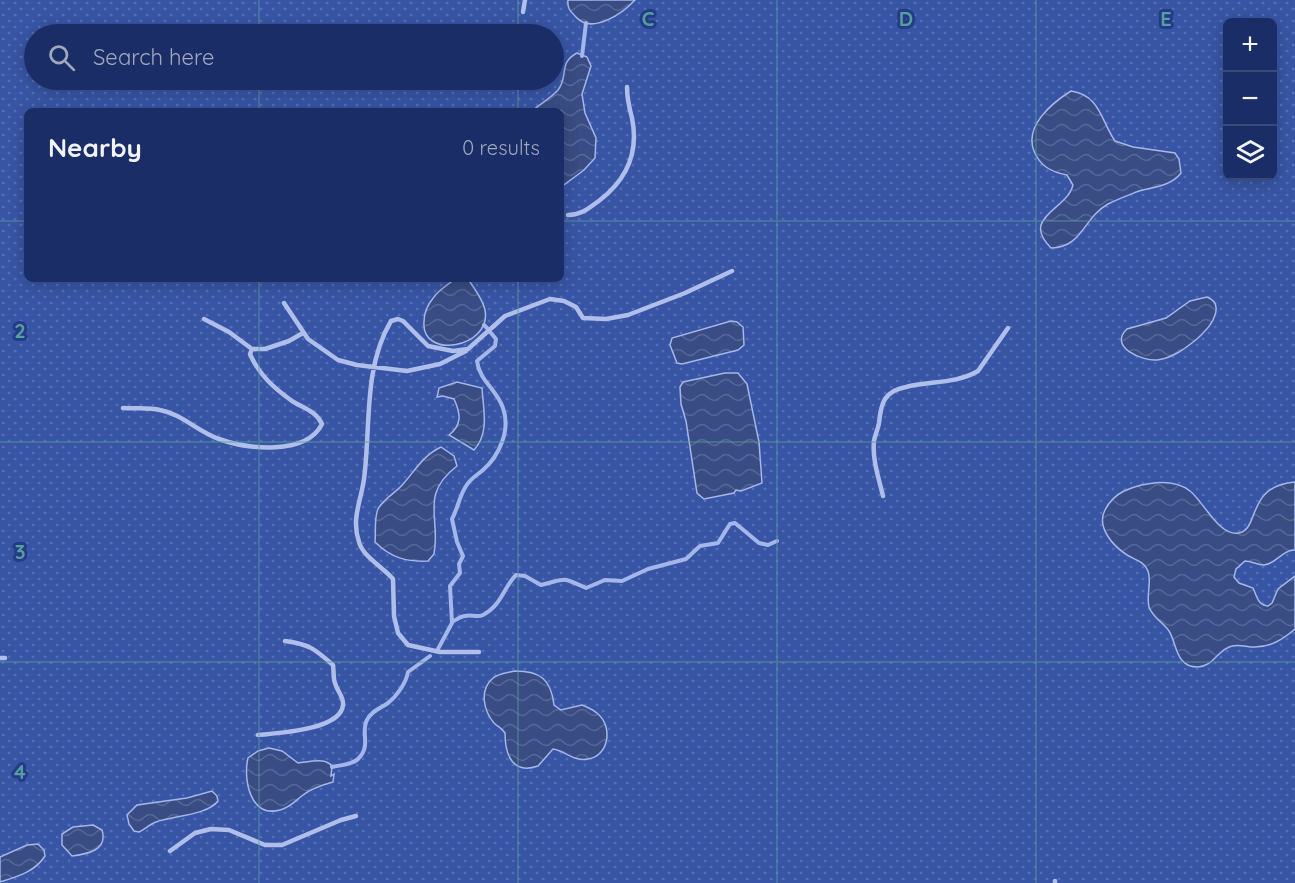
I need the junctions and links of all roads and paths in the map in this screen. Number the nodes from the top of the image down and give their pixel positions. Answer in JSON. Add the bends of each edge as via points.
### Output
{"nodes":[{"id":1,"x":525,"y":0,"type":"edge"},
{"id":2,"x":523,"y":12,"type":"dead end"},
{"id":3,"x":627,"y":87,"type":"dead end"},
{"id":4,"x":568,"y":215,"type":"dead end"},
{"id":5,"x":732,"y":271,"type":"dead end"},
{"id":6,"x":284,"y":303,"type":"dead end"},
{"id":7,"x":204,"y":319,"type":"dead end"},
{"id":8,"x":1008,"y":328,"type":"dead end"},
{"id":9,"x":303,"y":333,"type":"junction"},
{"id":10,"x":252,"y":349,"type":"junction"},
{"id":11,"x":468,"y":349,"type":"junction"},
{"id":12,"x":374,"y":366,"type":"junction"},
{"id":13,"x":123,"y":408,"type":"dead end"},
{"id":14,"x":884,"y":496,"type":"dead end"},
{"id":15,"x":285,"y":641,"type":"dead end"},
{"id":16,"x":479,"y":652,"type":"dead end"},
{"id":17,"x":258,"y":735,"type":"dead end"},
{"id":18,"x":356,"y":816,"type":"dead end"},
{"id":19,"x":170,"y":851,"type":"dead end"}],
"edges":[{"from":1,"to":2,"type":"lane"},
{"from":3,"to":4,"type":"lane","via":[[633,137],[626,173],[588,209],[579,215]]},
{"from":5,"to":11,"type":"lane","via":[[628,315],[606,319],[583,318],[576,307],[550,300],[505,316]]},
{"from":6,"to":9,"type":"lane"},
{"from":7,"to":10,"type":"lane"},
{"from":8,"to":14,"type":"lane","via":[[971,375],[906,386],[885,397],[874,442]]},
{"from":9,"to":10,"type":"lane","via":[[265,349]]},
{"from":9,"to":12,"type":"lane","via":[[338,360]]},
{"from":10,"to":13,"type":"lane","via":[[250,354],[263,377],[318,416],[322,424],[308,439],[285,446],[249,447],[217,439],[171,413]]},
{"from":11,"to":12,"type":"lane","via":[[448,361],[418,369]]},
{"from":11,"to":12,"type":"lane","via":[[453,351],[428,346],[398,319],[390,321]]},
{"from":12,"to":16,"type":"lane","via":[[364,478],[355,522],[359,545],[393,579],[394,616],[398,633],[408,645],[440,652]]},
{"from":15,"to":17,"type":"lane","via":[[314,648],[333,665],[343,708],[340,715],[316,727]]},
{"from":18,"to":19,"type":"lane","via":[[282,845],[265,845],[229,830],[211,829],[195,832]]}]}
